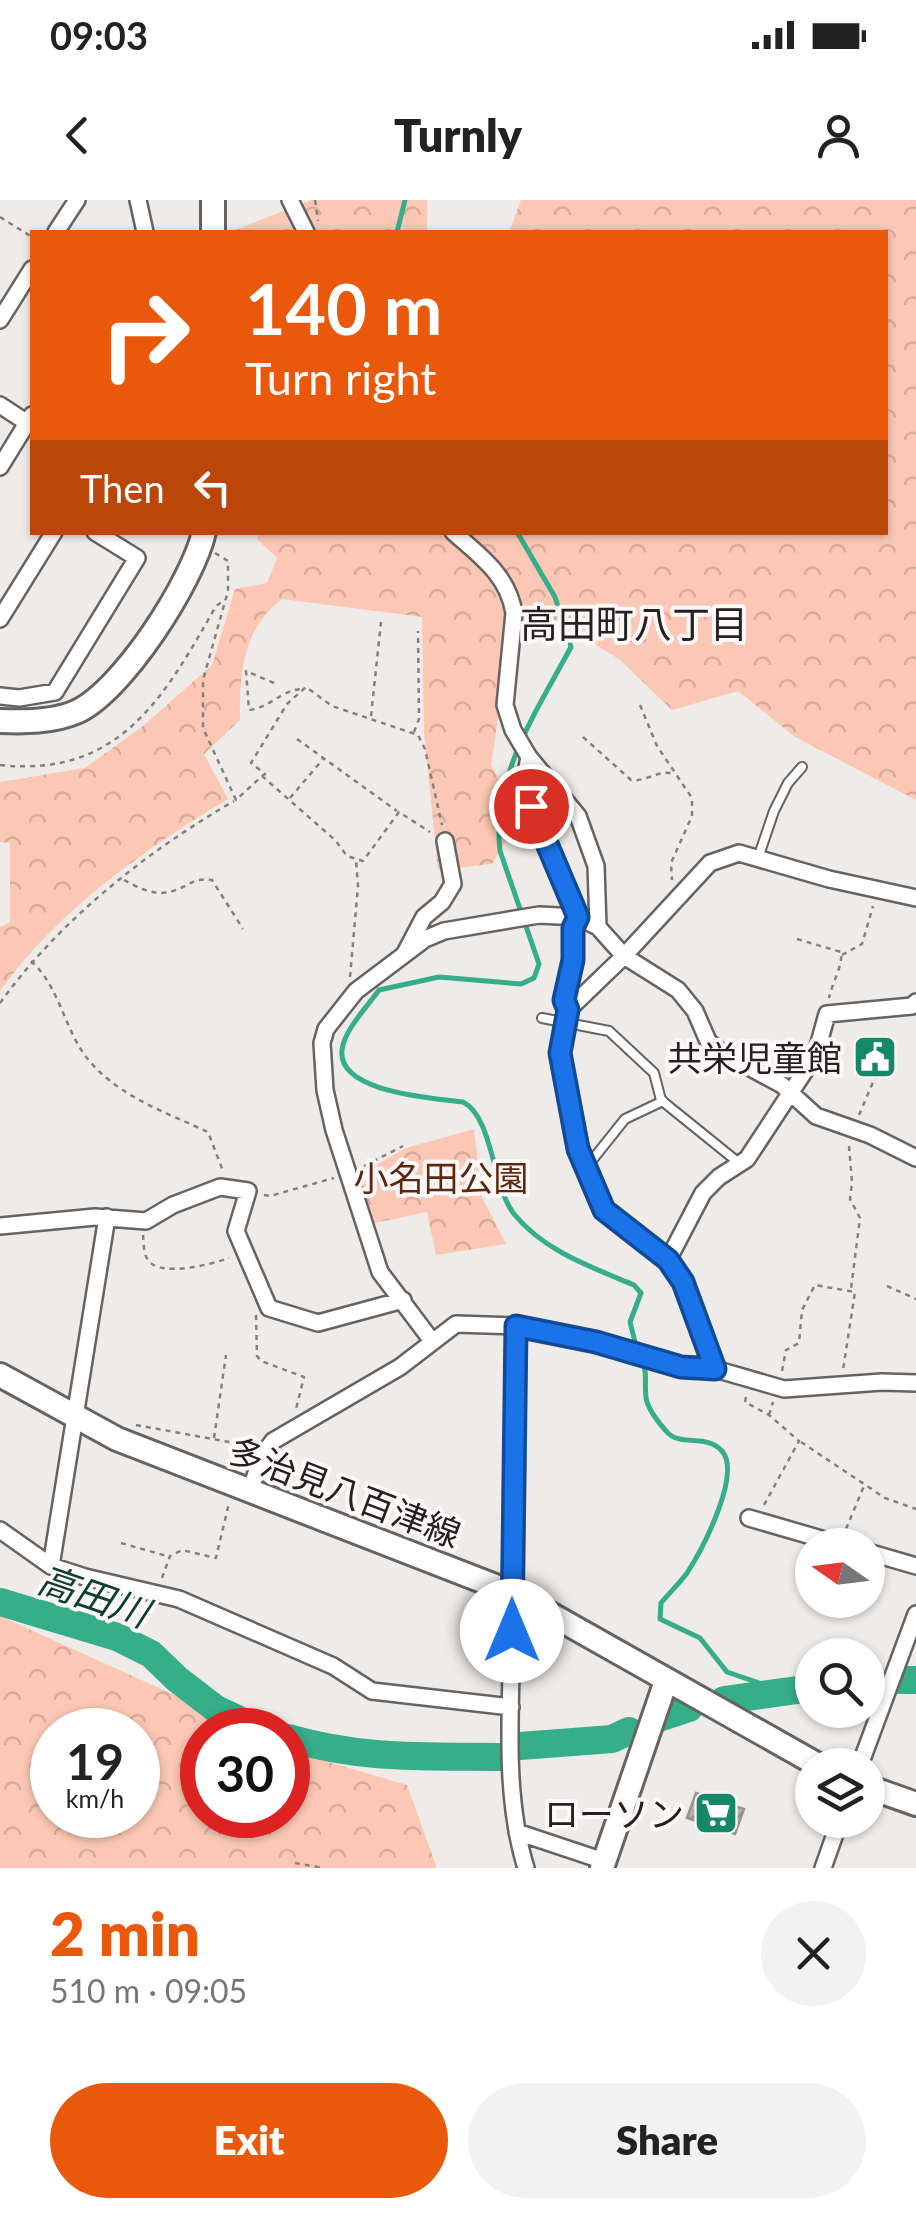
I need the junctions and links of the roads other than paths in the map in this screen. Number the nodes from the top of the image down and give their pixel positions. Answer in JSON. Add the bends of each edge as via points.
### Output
{"nodes":[{"id":1,"x":77,"y":200,"type":"edge"},
{"id":2,"x":138,"y":200,"type":"edge"},
{"id":3,"x":213,"y":200,"type":"edge"},
{"id":4,"x":290,"y":200,"type":"edge"},
{"id":5,"x":57,"y":230,"type":"edge"},
{"id":6,"x":144,"y":230,"type":"edge"},
{"id":7,"x":213,"y":230,"type":"edge"},
{"id":8,"x":305,"y":230,"type":"edge"},
{"id":9,"x":30,"y":272,"type":"edge"},
{"id":10,"x":0,"y":320,"type":"edge"},
{"id":11,"x":0,"y":405,"type":"edge"},
{"id":12,"x":30,"y":420,"type":"edge"},
{"id":13,"x":30,"y":422,"type":"edge"},
{"id":14,"x":0,"y":467,"type":"edge"},
{"id":15,"x":52,"y":535,"type":"edge"},
{"id":16,"x":99,"y":535,"type":"edge"},
{"id":17,"x":456,"y":535,"type":"edge"},
{"id":18,"x":203,"y":536,"type":"edge"},
{"id":19,"x":0,"y":619,"type":"edge"},
{"id":20,"x":0,"y":696,"type":"edge"},
{"id":21,"x":0,"y":721,"type":"edge"},
{"id":22,"x":528,"y":754,"type":"junction"},
{"id":23,"x":802,"y":768,"type":"dead end"},
{"id":24,"x":445,"y":841,"type":"road end"},
{"id":25,"x":758,"y":858,"type":"junction"},
{"id":26,"x":916,"y":898,"type":"edge"},
{"id":27,"x":577,"y":917,"type":"junction"},
{"id":28,"x":598,"y":927,"type":"junction"},
{"id":29,"x":405,"y":952,"type":"junction"},
{"id":30,"x":624,"y":956,"type":"junction"},
{"id":31,"x":916,"y":1002,"type":"edge"},
{"id":32,"x":567,"y":1016,"type":"junction"},
{"id":33,"x":542,"y":1018,"type":"dead end"},
{"id":34,"x":789,"y":1091,"type":"junction"},
{"id":35,"x":663,"y":1101,"type":"junction"},
{"id":36,"x":916,"y":1158,"type":"edge"},
{"id":37,"x":738,"y":1163,"type":"junction"},
{"id":38,"x":583,"y":1164,"type":"junction"},
{"id":39,"x":107,"y":1217,"type":"junction"},
{"id":40,"x":0,"y":1226,"type":"edge"},
{"id":41,"x":668,"y":1260,"type":"junction"},
{"id":42,"x":402,"y":1300,"type":"junction"},
{"id":43,"x":516,"y":1326,"type":"junction"},
{"id":44,"x":432,"y":1340,"type":"junction"},
{"id":45,"x":715,"y":1369,"type":"junction"},
{"id":46,"x":0,"y":1375,"type":"edge"},
{"id":47,"x":916,"y":1383,"type":"edge"},
{"id":48,"x":73,"y":1418,"type":"junction"},
{"id":49,"x":242,"y":1489,"type":"junction"},
{"id":50,"x":754,"y":1520,"type":"road end"},
{"id":51,"x":0,"y":1530,"type":"edge"},
{"id":52,"x":795,"y":1532,"type":"edge"},
{"id":53,"x":885,"y":1557,"type":"edge"},
{"id":54,"x":51,"y":1566,"type":"junction"},
{"id":55,"x":916,"y":1566,"type":"edge"},
{"id":56,"x":512,"y":1593,"type":"junction"},
{"id":57,"x":916,"y":1614,"type":"edge"},
{"id":58,"x":666,"y":1681,"type":"junction"},
{"id":59,"x":511,"y":1707,"type":"junction"},
{"id":60,"x":866,"y":1748,"type":"edge"},
{"id":61,"x":795,"y":1752,"type":"edge"},
{"id":62,"x":885,"y":1793,"type":"edge"},
{"id":63,"x":916,"y":1804,"type":"edge"},
{"id":64,"x":517,"y":1832,"type":"junction"},
{"id":65,"x":833,"y":1838,"type":"edge"},
{"id":66,"x":603,"y":1865,"type":"edge"},
{"id":67,"x":526,"y":1868,"type":"edge"},
{"id":68,"x":822,"y":1868,"type":"edge"}],
"edges":[{"from":1,"to":5,"type":"street"},
{"from":2,"to":6,"type":"street"},
{"from":3,"to":7,"type":"main road"},
{"from":4,"to":8,"type":"street"},
{"from":9,"to":10,"type":"street"},
{"from":11,"to":12,"type":"street"},
{"from":13,"to":14,"type":"street"},
{"from":15,"to":19,"type":"street"},
{"from":16,"to":20,"type":"street","via":[[137,558],[54,692]]},
{"from":17,"to":22,"type":"street","via":[[497,572],[512,599],[505,705]]},
{"from":18,"to":21,"type":"main road","via":[[187,576],[108,691],[76,712]]},
{"from":22,"to":27,"type":"street","via":[[524,783]]},
{"from":22,"to":28,"type":"street","via":[[578,816],[596,866]]},
{"from":23,"to":25,"type":"lane","via":[[774,811]]},
{"from":24,"to":29,"type":"street","via":[[452,884]]},
{"from":25,"to":26,"type":"street"},
{"from":25,"to":30,"type":"street","via":[[738,853],[710,863]]},
{"from":27,"to":28,"type":"street"},
{"from":27,"to":29,"type":"street","via":[[532,916],[444,930]]},
{"from":27,"to":32,"type":"lane"},
{"from":28,"to":30,"type":"street"},
{"from":29,"to":42,"type":"street","via":[[356,992],[322,1043],[326,1090],[348,1174],[380,1272]]},
{"from":30,"to":32,"type":"street"},
{"from":30,"to":34,"type":"street","via":[[678,990],[718,1052]]},
{"from":31,"to":34,"type":"street","via":[[827,1014],[816,1054]]},
{"from":32,"to":33,"type":"lane"},
{"from":32,"to":35,"type":"lane","via":[[609,1031],[654,1073]]},
{"from":32,"to":38,"type":"street","via":[[560,1053]]},
{"from":34,"to":36,"type":"street","via":[[816,1116]]},
{"from":34,"to":37,"type":"street","via":[[748,1159]]},
{"from":35,"to":37,"type":"lane"},
{"from":35,"to":38,"type":"lane","via":[[625,1119]]},
{"from":37,"to":41,"type":"street","via":[[704,1193]]},
{"from":38,"to":41,"type":"street","via":[[604,1210]]},
{"from":39,"to":40,"type":"street"},
{"from":39,"to":42,"type":"street","via":[[142,1221],[220,1187],[248,1192],[236,1231],[270,1308],[318,1323]]},
{"from":39,"to":48,"type":"street"},
{"from":41,"to":45,"type":"street","via":[[683,1282]]},
{"from":42,"to":44,"type":"street"},
{"from":43,"to":44,"type":"street","via":[[456,1324]]},
{"from":43,"to":45,"type":"street","via":[[681,1367]]},
{"from":43,"to":56,"type":"street"},
{"from":44,"to":49,"type":"street","via":[[400,1367],[296,1425],[267,1449]]},
{"from":45,"to":47,"type":"street","via":[[779,1388]]},
{"from":46,"to":48,"type":"main road","name":"多治見八百津線"},
{"from":48,"to":49,"type":"main road","name":"多治見八百津線"},
{"from":48,"to":54,"type":"street"},
{"from":49,"to":56,"type":"main road","name":"多治見八百津線"},
{"from":50,"to":52,"type":"street"},
{"from":51,"to":54,"type":"street"},
{"from":53,"to":55,"type":"street"},
{"from":54,"to":59,"type":"street","via":[[179,1599],[333,1666],[372,1691]]},
{"from":56,"to":58,"type":"main road","name":"多治見八百津線"},
{"from":56,"to":59,"type":"street"},
{"from":57,"to":60,"type":"street"},
{"from":58,"to":61,"type":"main road","name":"多治見八百津線"},
{"from":58,"to":66,"type":"main road"},
{"from":59,"to":64,"type":"street"},
{"from":62,"to":63,"type":"main road"},
{"from":64,"to":66,"type":"street"},
{"from":64,"to":67,"type":"street"},
{"from":65,"to":68,"type":"street"}]}
